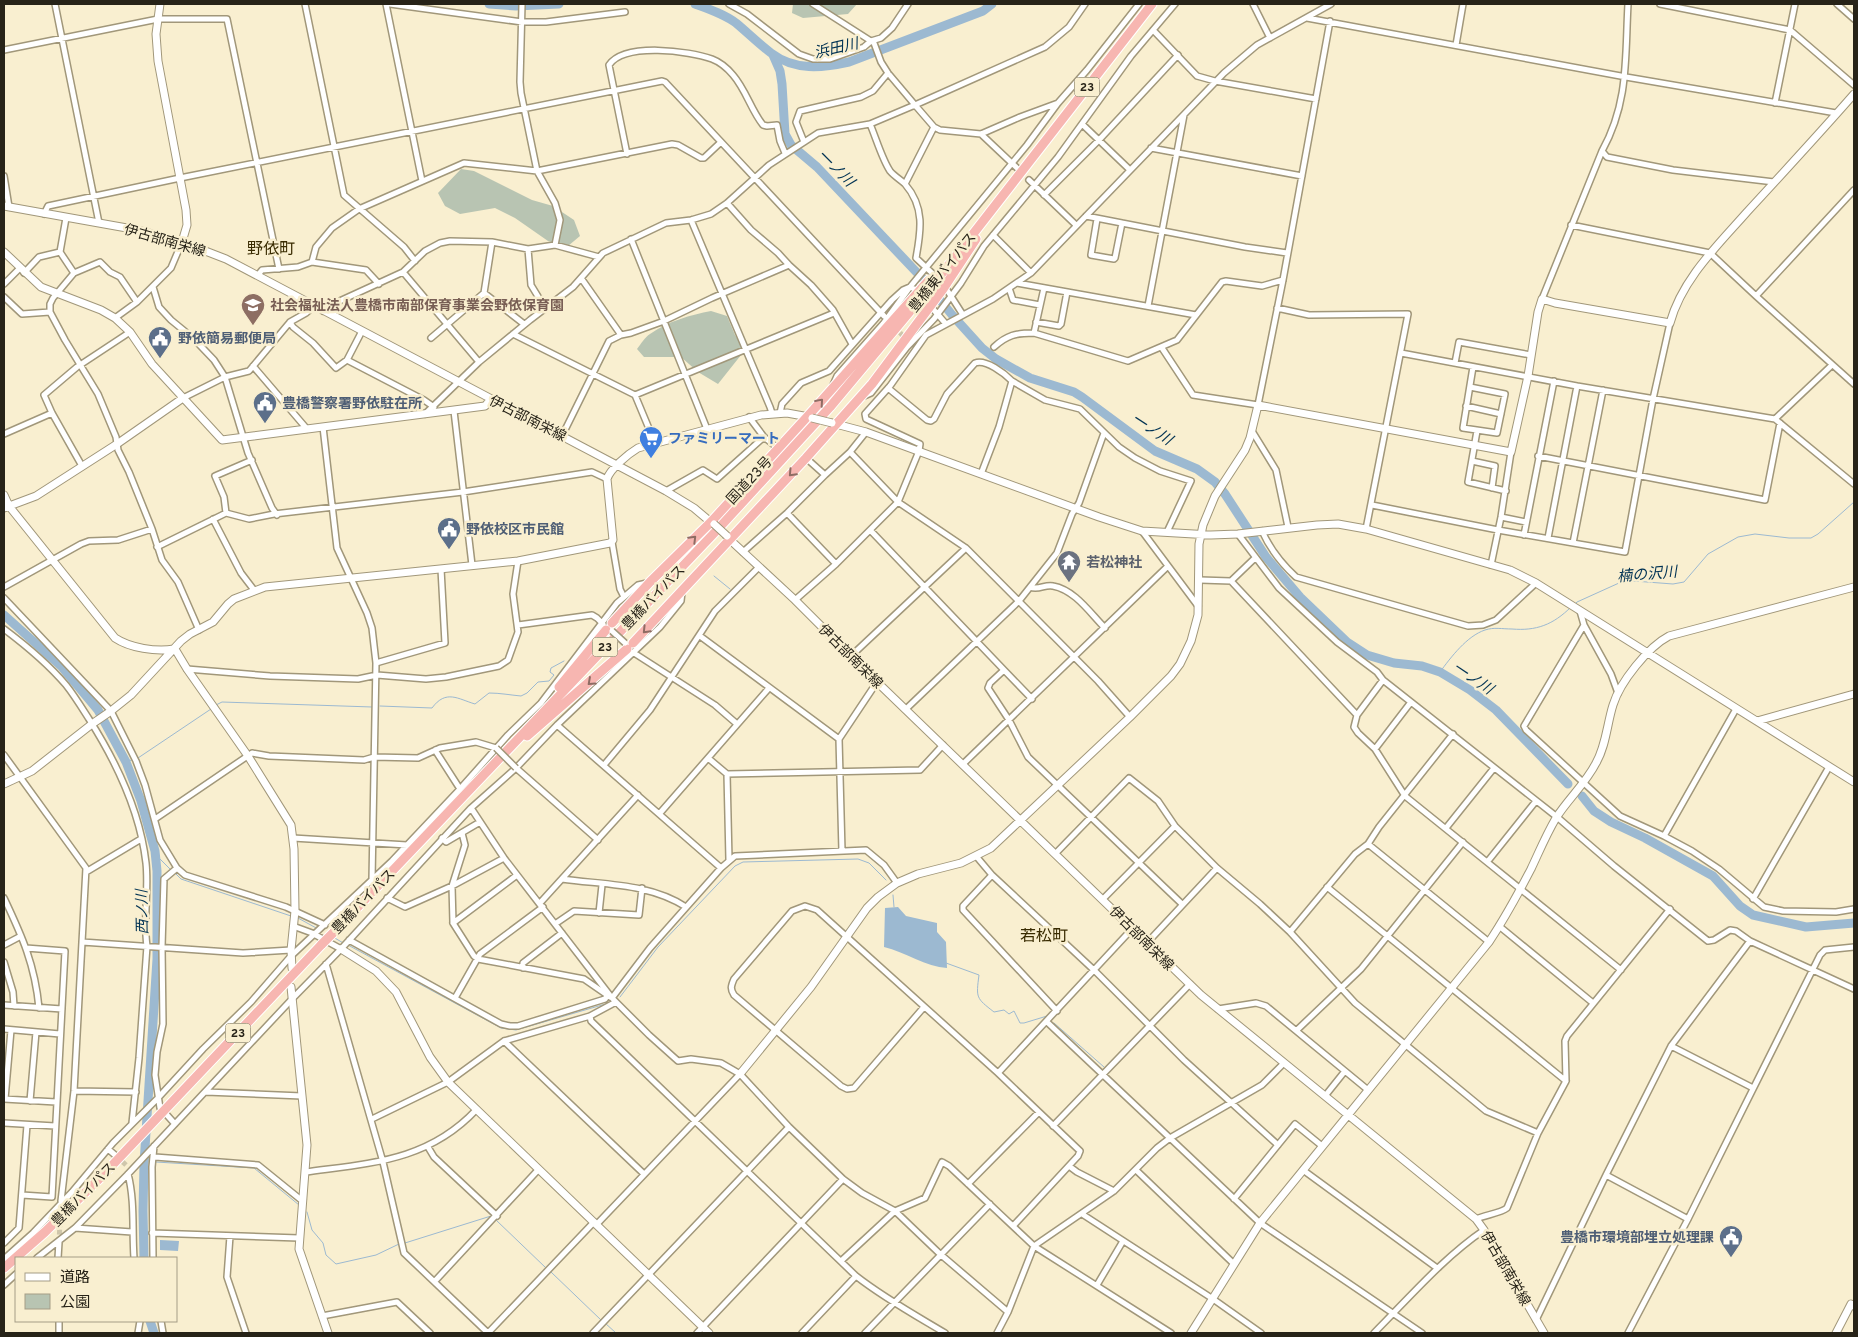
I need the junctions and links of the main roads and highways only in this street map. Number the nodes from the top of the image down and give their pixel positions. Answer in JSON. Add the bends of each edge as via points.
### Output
{"nodes":[{"id":1,"x":1152,"y":4,"type":"edge"},
{"id":2,"x":1019,"y":169,"type":"junction"},
{"id":3,"x":920,"y":291,"type":"junction"},
{"id":4,"x":714,"y":525,"type":"junction"},
{"id":5,"x":517,"y":739,"type":"junction"},
{"id":6,"x":493,"y":765,"type":"junction"},
{"id":7,"x":45,"y":1232,"type":"junction"},
{"id":8,"x":17,"y":1257,"type":"edge"},
{"id":9,"x":21,"y":1257,"type":"edge"},
{"id":10,"x":15,"y":1258,"type":"edge"},
{"id":11,"x":15,"y":1264,"type":"edge"},
{"id":12,"x":4,"y":1268,"type":"edge"},
{"id":13,"x":4,"y":1276,"type":"edge"}],
"edges":[{"from":1,"to":2,"type":"highway","name":"豊橋東バイパス","number":"23"},
{"from":2,"to":3,"type":"highway","name":"豊橋東バイパス","number":"23","via":[[952,261],[940,267]]},
{"from":2,"to":6,"type":"highway","number":"23","one_way":true,"via":[[933,306],[806,458],[728,538],[631,648]]},
{"from":4,"to":3,"type":"highway","name":"国道23号","number":"23","one_way":true,"via":[[778,448],[810,417]]},
{"from":3,"to":4,"type":"highway","name":"豊橋東バイパス","number":"23","via":[[830,407]]},
{"from":4,"to":5,"type":"highway","name":"豊橋バイパス","number":"23"},
{"from":5,"to":4,"type":"highway","number":"23","one_way":true,"via":[[608,627],[650,582]]},
{"from":5,"to":6,"type":"highway","name":"豊橋バイパス","number":"23"},
{"from":6,"to":7,"type":"highway","name":"豊橋バイパス","number":"23","bridge":true},
{"from":7,"to":8,"type":"highway","name":"豊橋バイパス","number":"23"},
{"from":7,"to":9,"type":"highway","number":"23"},
{"from":10,"to":12,"type":"highway","name":"豊橋バイパス","number":"23"},
{"from":11,"to":13,"type":"highway"}]}
